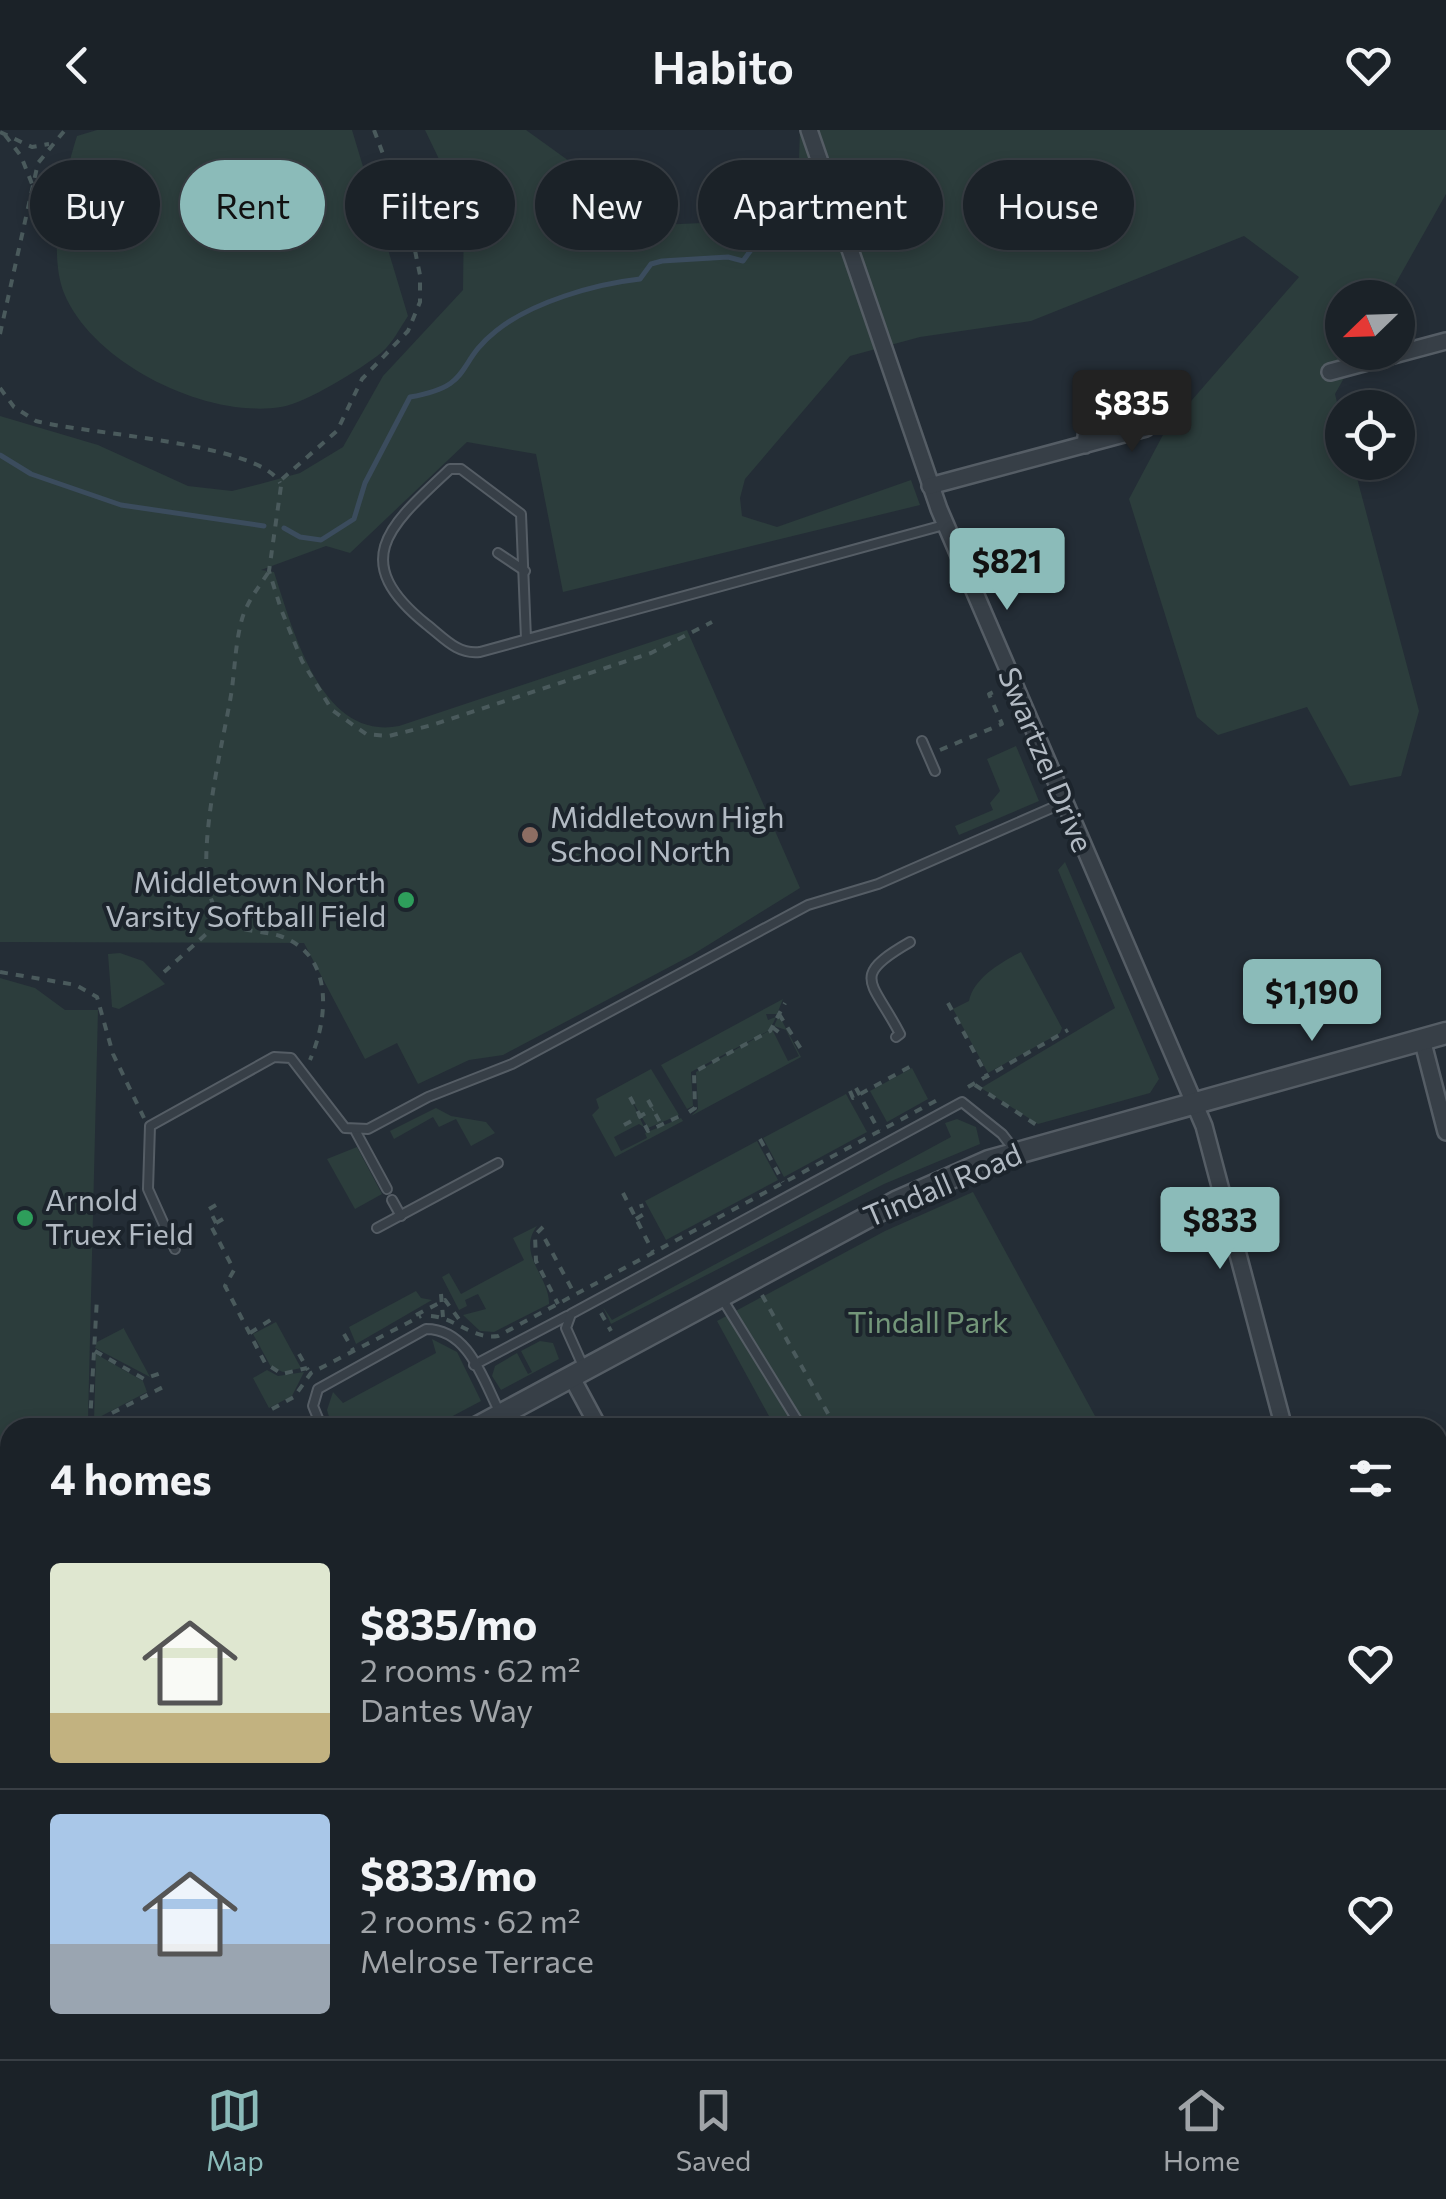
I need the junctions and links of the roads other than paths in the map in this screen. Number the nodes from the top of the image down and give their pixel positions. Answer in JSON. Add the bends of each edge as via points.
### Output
{"nodes":[{"id":1,"x":808,"y":130,"type":"edge"},
{"id":2,"x":1446,"y":341,"type":"edge"},
{"id":3,"x":1330,"y":372,"type":"dead end"},
{"id":4,"x":1085,"y":445,"type":"dead end"},
{"id":5,"x":930,"y":486,"type":"junction"},
{"id":6,"x":421,"y":500,"type":"junction"},
{"id":7,"x":431,"y":508,"type":"dead end"},
{"id":8,"x":945,"y":524,"type":"junction"},
{"id":9,"x":498,"y":553,"type":"dead end"},
{"id":10,"x":525,"y":571,"type":"junction"},
{"id":11,"x":526,"y":639,"type":"junction"},
{"id":12,"x":922,"y":741,"type":"dead end"},
{"id":13,"x":935,"y":771,"type":"dead end"},
{"id":14,"x":1063,"y":803,"type":"junction"},
{"id":15,"x":910,"y":942,"type":"dead end"},
{"id":16,"x":1446,"y":1033,"type":"edge"},
{"id":17,"x":896,"y":1036,"type":"dead end"},
{"id":18,"x":1422,"y":1040,"type":"junction"},
{"id":19,"x":1192,"y":1102,"type":"junction"},
{"id":20,"x":356,"y":1132,"type":"junction"},
{"id":21,"x":1446,"y":1132,"type":"edge"},
{"id":22,"x":1016,"y":1152,"type":"junction"},
{"id":23,"x":498,"y":1163,"type":"dead end"},
{"id":24,"x":386,"y":1189,"type":"dead end"},
{"id":25,"x":392,"y":1200,"type":"dead end"},
{"id":26,"x":400,"y":1216,"type":"junction"},
{"id":27,"x":377,"y":1228,"type":"dead end"},
{"id":28,"x":175,"y":1249,"type":"dead end"},
{"id":29,"x":720,"y":1296,"type":"junction"},
{"id":30,"x":572,"y":1314,"type":"junction"},
{"id":31,"x":474,"y":1365,"type":"junction"},
{"id":32,"x":578,"y":1372,"type":"junction"},
{"id":33,"x":500,"y":1414,"type":"junction"},
{"id":34,"x":317,"y":1418,"type":"edge"},
{"id":35,"x":493,"y":1418,"type":"edge"},
{"id":36,"x":595,"y":1418,"type":"edge"},
{"id":37,"x":796,"y":1418,"type":"edge"},
{"id":38,"x":1281,"y":1418,"type":"edge"}],
"edges":[{"from":1,"to":5,"type":"street","name":"Swartzel Drive"},
{"from":2,"to":3,"type":"street"},
{"from":4,"to":5,"type":"street"},
{"from":5,"to":8,"type":"street","name":"Swartzel Drive"},
{"from":6,"to":7,"type":"lane"},
{"from":6,"to":10,"type":"lane","via":[[454,468],[499,494],[523,518]]},
{"from":6,"to":11,"type":"lane","via":[[382,550],[392,593],[462,651]]},
{"from":8,"to":11,"type":"lane"},
{"from":8,"to":14,"type":"street","name":"Swartzel Drive"},
{"from":9,"to":10,"type":"lane"},
{"from":10,"to":11,"type":"lane"},
{"from":12,"to":13,"type":"lane"},
{"from":14,"to":19,"type":"street","name":"Swartzel Drive"},
{"from":14,"to":20,"type":"lane","via":[[878,884],[808,905],[512,1064]]},
{"from":15,"to":17,"type":"lane","via":[[870,969]]},
{"from":16,"to":18,"type":"street","name":"Tindall Road"},
{"from":18,"to":19,"type":"street","name":"Tindall Road"},
{"from":18,"to":21,"type":"street"},
{"from":19,"to":22,"type":"street","name":"Tindall Road"},
{"from":19,"to":38,"type":"street","name":"Swartzel Drive","via":[[1204,1126]]},
{"from":20,"to":24,"type":"lane"},
{"from":20,"to":28,"type":"lane","via":[[342,1125],[291,1058],[277,1055],[150,1126],[148,1189]]},
{"from":22,"to":29,"type":"street","name":"Tindall Road","via":[[896,1202]]},
{"from":22,"to":30,"type":"lane","via":[[962,1102]]},
{"from":23,"to":26,"type":"lane"},
{"from":25,"to":26,"type":"lane"},
{"from":26,"to":27,"type":"lane"},
{"from":29,"to":32,"type":"street","name":"Tindall Road"},
{"from":29,"to":37,"type":"lane"},
{"from":30,"to":31,"type":"lane"},
{"from":30,"to":32,"type":"lane","via":[[566,1328]]},
{"from":31,"to":33,"type":"lane"},
{"from":31,"to":34,"type":"lane","via":[[452,1334],[416,1332],[318,1389],[312,1406]]},
{"from":32,"to":33,"type":"street","name":"Tindall Road"},
{"from":32,"to":36,"type":"street"},
{"from":33,"to":35,"type":"street","name":"Tindall Road"}]}
